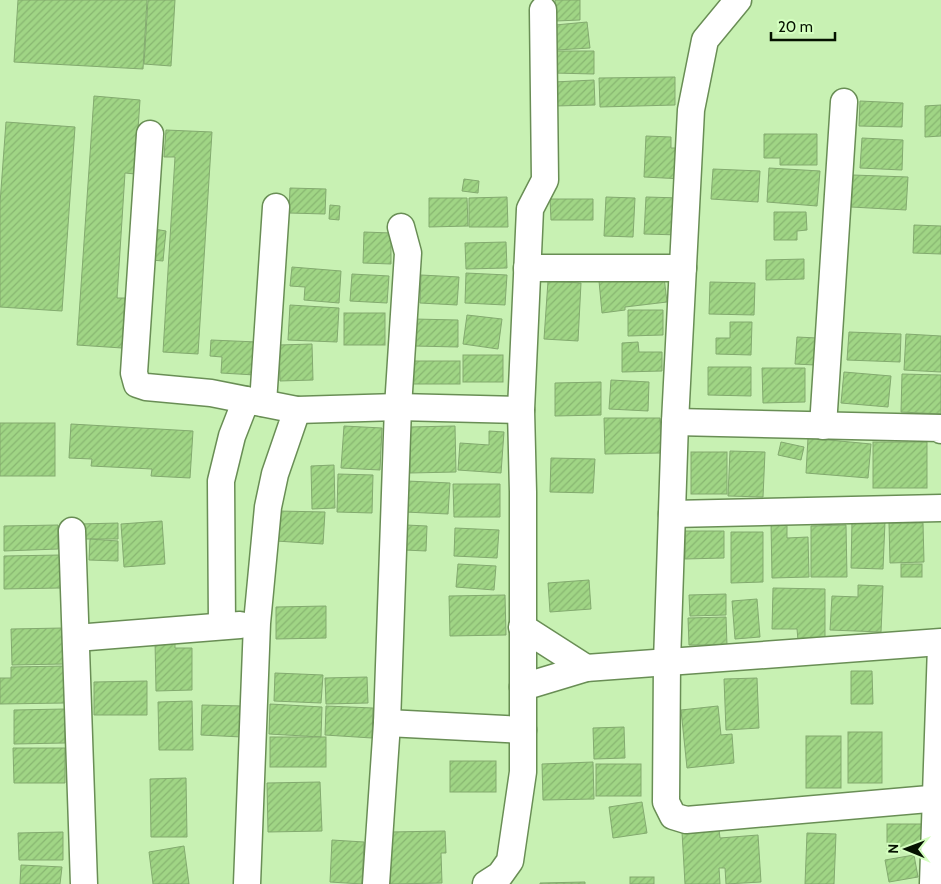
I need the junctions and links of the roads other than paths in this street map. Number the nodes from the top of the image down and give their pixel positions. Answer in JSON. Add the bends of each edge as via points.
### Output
{"nodes":[{"id":1,"x":738,"y":0,"type":"edge"},
{"id":2,"x":543,"y":10,"type":"dead end"},
{"id":3,"x":844,"y":102,"type":"dead end"},
{"id":4,"x":150,"y":134,"type":"dead end"},
{"id":5,"x":276,"y":207,"type":"dead end"},
{"id":6,"x":401,"y":227,"type":"dead end"},
{"id":7,"x":527,"y":268,"type":"junction"},
{"id":8,"x":683,"y":268,"type":"junction"},
{"id":9,"x":255,"y":401,"type":"junction"},
{"id":10,"x":398,"y":407,"type":"junction"},
{"id":11,"x":297,"y":410,"type":"junction"},
{"id":12,"x":521,"y":410,"type":"junction"},
{"id":13,"x":674,"y":422,"type":"junction"},
{"id":14,"x":823,"y":426,"type":"junction"},
{"id":15,"x":941,"y":430,"type":"edge"},
{"id":16,"x":941,"y":508,"type":"edge"},
{"id":17,"x":672,"y":514,"type":"junction"},
{"id":18,"x":72,"y":532,"type":"dead end"},
{"id":19,"x":257,"y":623,"type":"junction"},
{"id":20,"x":222,"y":626,"type":"junction"},
{"id":21,"x":522,"y":627,"type":"junction"},
{"id":22,"x":76,"y":638,"type":"junction"},
{"id":23,"x":941,"y":642,"type":"edge"},
{"id":24,"x":941,"y":646,"type":"edge"},
{"id":25,"x":667,"y":662,"type":"junction"},
{"id":26,"x":586,"y":668,"type":"junction"},
{"id":27,"x":523,"y":687,"type":"junction"},
{"id":28,"x":387,"y":722,"type":"junction"},
{"id":29,"x":523,"y":730,"type":"junction"},
{"id":30,"x":938,"y":798,"type":"edge"},
{"id":31,"x":84,"y":884,"type":"edge"},
{"id":32,"x":247,"y":884,"type":"edge"},
{"id":33,"x":376,"y":884,"type":"edge"},
{"id":34,"x":486,"y":884,"type":"edge"},
{"id":35,"x":932,"y":884,"type":"edge"}],
"edges":[{"from":1,"to":8,"type":"street","via":[[705,40],[691,110]]},
{"from":2,"to":7,"type":"street","via":[[545,180],[530,209]]},
{"from":3,"to":14,"type":"street"},
{"from":4,"to":9,"type":"street","via":[[134,374],[137,384]]},
{"from":5,"to":9,"type":"street"},
{"from":6,"to":10,"type":"street","via":[[408,254]]},
{"from":7,"to":8,"type":"street"},
{"from":7,"to":12,"type":"street"},
{"from":8,"to":13,"type":"street"},
{"from":9,"to":11,"type":"street"},
{"from":9,"to":20,"type":"street","via":[[232,436],[221,480]]},
{"from":10,"to":11,"type":"street"},
{"from":10,"to":12,"type":"street"},
{"from":10,"to":28,"type":"street"},
{"from":11,"to":19,"type":"street","via":[[275,474],[268,506]]},
{"from":12,"to":21,"type":"street"},
{"from":13,"to":14,"type":"street"},
{"from":13,"to":17,"type":"street"},
{"from":14,"to":15,"type":"street"},
{"from":16,"to":17,"type":"street"},
{"from":17,"to":25,"type":"street"},
{"from":18,"to":22,"type":"street"},
{"from":19,"to":20,"type":"street"},
{"from":19,"to":32,"type":"street"},
{"from":20,"to":22,"type":"street"},
{"from":21,"to":26,"type":"street"},
{"from":21,"to":27,"type":"street"},
{"from":22,"to":31,"type":"street"},
{"from":23,"to":25,"type":"street"},
{"from":24,"to":30,"type":"street"},
{"from":25,"to":26,"type":"street"},
{"from":25,"to":30,"type":"street","via":[[666,802],[673,816],[686,820]]},
{"from":26,"to":27,"type":"street"},
{"from":27,"to":29,"type":"street"},
{"from":28,"to":29,"type":"street"},
{"from":28,"to":33,"type":"street"},
{"from":29,"to":34,"type":"street","via":[[523,772],[510,861],[500,875]]},
{"from":30,"to":35,"type":"street"}]}
